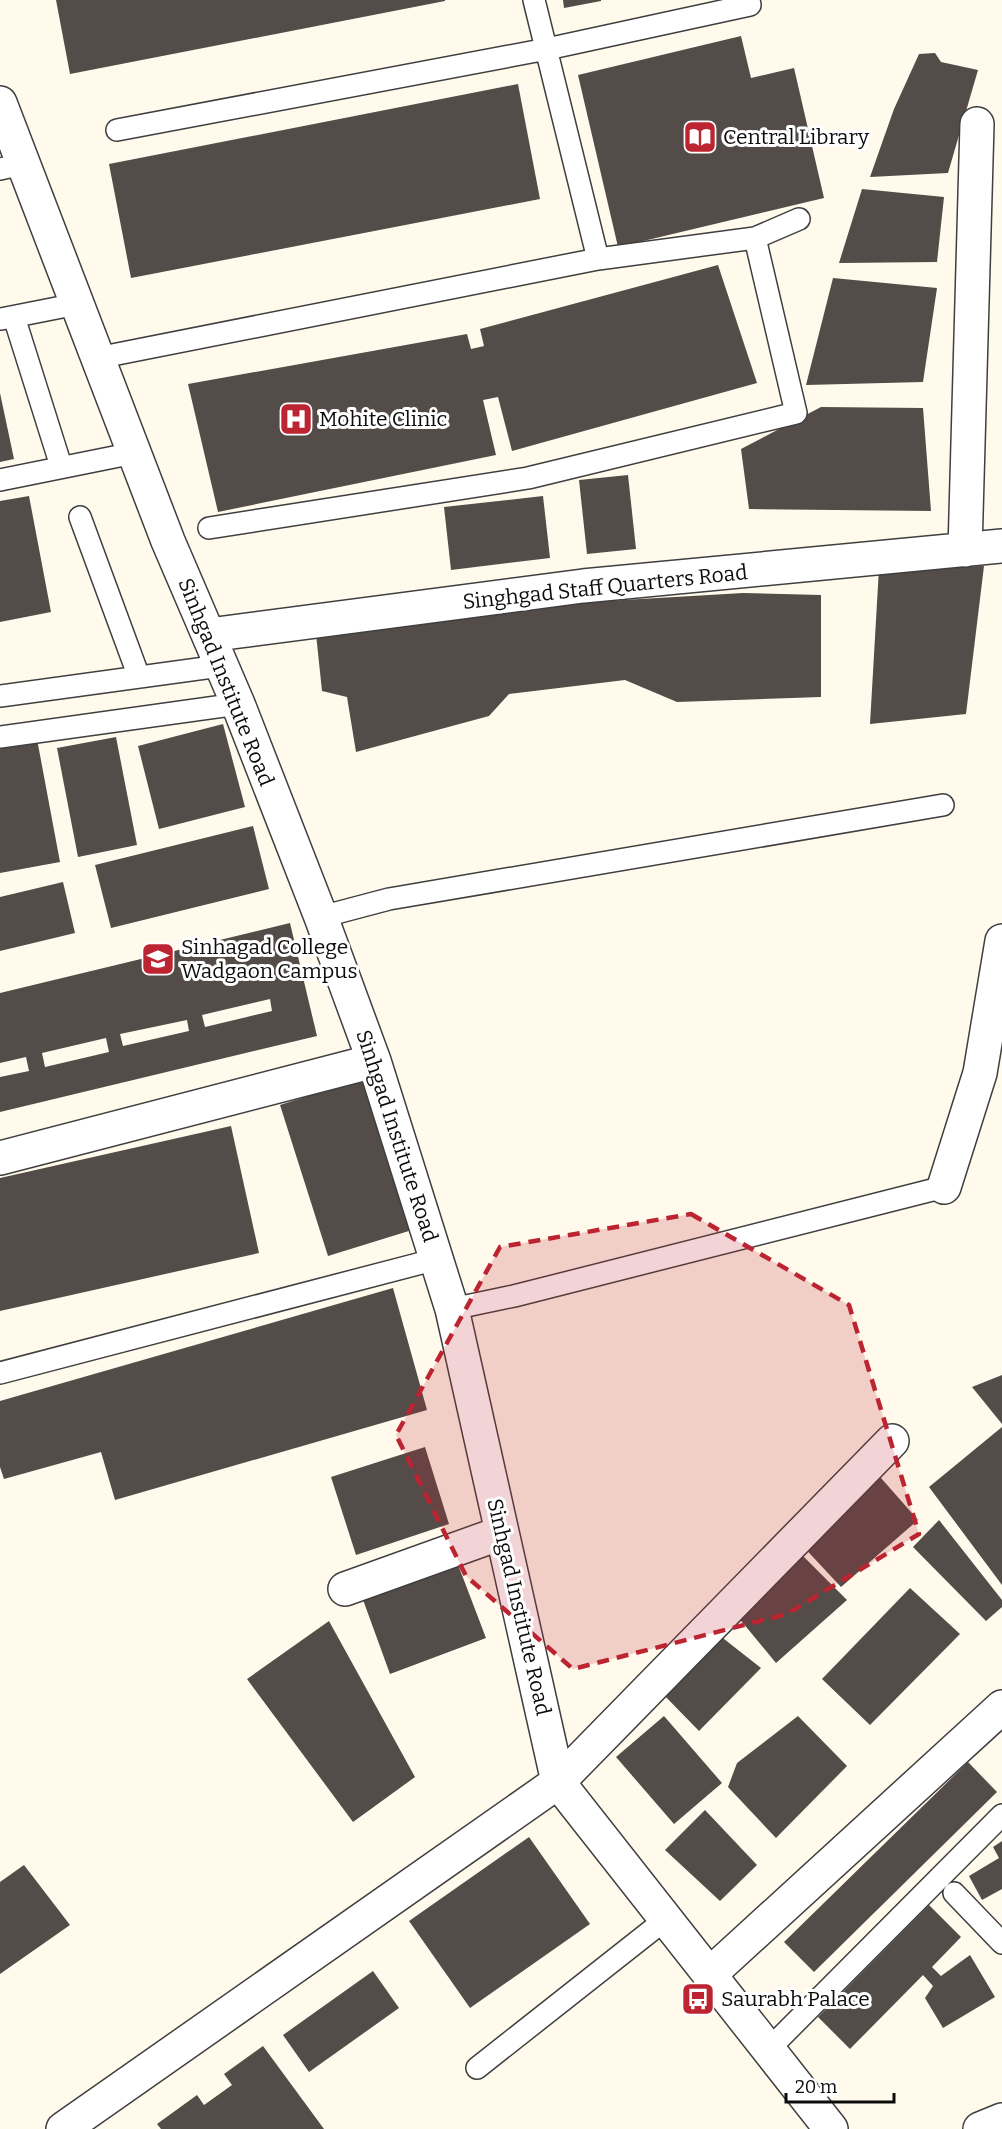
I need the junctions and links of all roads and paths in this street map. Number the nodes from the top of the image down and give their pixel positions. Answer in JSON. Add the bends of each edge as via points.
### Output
{"nodes":[{"id":1,"x":534,"y":0,"type":"edge"},
{"id":2,"x":749,"y":0,"type":"edge"},
{"id":3,"x":547,"y":49,"type":"junction"},
{"id":4,"x":0,"y":103,"type":"edge"},
{"id":5,"x":977,"y":124,"type":"dead end"},
{"id":6,"x":117,"y":130,"type":"dead end"},
{"id":7,"x":12,"y":166,"type":"edge"},
{"id":8,"x":799,"y":219,"type":"dead end"},
{"id":9,"x":755,"y":238,"type":"junction"},
{"id":10,"x":598,"y":259,"type":"junction"},
{"id":11,"x":77,"y":304,"type":"junction"},
{"id":12,"x":7,"y":318,"type":"edge"},
{"id":13,"x":98,"y":358,"type":"junction"},
{"id":14,"x":135,"y":453,"type":"junction"},
{"id":15,"x":61,"y":466,"type":"junction"},
{"id":16,"x":0,"y":480,"type":"edge"},
{"id":17,"x":80,"y":517,"type":"dead end"},
{"id":18,"x":209,"y":528,"type":"dead end"},
{"id":19,"x":1002,"y":546,"type":"edge"},
{"id":20,"x":965,"y":550,"type":"junction"},
{"id":21,"x":209,"y":635,"type":"junction"},
{"id":22,"x":220,"y":666,"type":"junction"},
{"id":23,"x":139,"y":677,"type":"junction"},
{"id":24,"x":0,"y":696,"type":"edge"},
{"id":25,"x":238,"y":704,"type":"junction"},
{"id":26,"x":0,"y":737,"type":"edge"},
{"id":27,"x":944,"y":805,"type":"dead end"},
{"id":28,"x":321,"y":917,"type":"junction"},
{"id":29,"x":1002,"y":940,"type":"edge"},
{"id":30,"x":374,"y":1061,"type":"junction"},
{"id":31,"x":0,"y":1158,"type":"edge"},
{"id":32,"x":944,"y":1187,"type":"joint"},
{"id":33,"x":437,"y":1259,"type":"junction"},
{"id":34,"x":452,"y":1309,"type":"junction"},
{"id":35,"x":0,"y":1373,"type":"edge"},
{"id":36,"x":892,"y":1441,"type":"dead end"},
{"id":37,"x":501,"y":1533,"type":"junction"},
{"id":38,"x":345,"y":1589,"type":"dead end"},
{"id":39,"x":1002,"y":1707,"type":"edge"},
{"id":40,"x":558,"y":1782,"type":"junction"},
{"id":41,"x":1002,"y":1815,"type":"edge"},
{"id":42,"x":954,"y":1893,"type":"dead end"},
{"id":43,"x":666,"y":1919,"type":"junction"},
{"id":44,"x":1002,"y":1943,"type":"edge"},
{"id":45,"x":710,"y":1975,"type":"junction"},
{"id":46,"x":768,"y":2050,"type":"junction"},
{"id":47,"x":477,"y":2068,"type":"dead end"},
{"id":48,"x":1002,"y":2120,"type":"edge"},
{"id":49,"x":63,"y":2129,"type":"edge"},
{"id":50,"x":831,"y":2129,"type":"edge"},
{"id":51,"x":980,"y":2129,"type":"edge"}],
"edges":[{"from":1,"to":3,"type":"lane"},
{"from":2,"to":3,"type":"lane","via":[[750,5]]},
{"from":3,"to":6,"type":"lane"},
{"from":3,"to":10,"type":"lane"},
{"from":4,"to":7,"type":"street","name":"Sinhgad Institute Road"},
{"from":5,"to":20,"type":"street"},
{"from":7,"to":11,"type":"street","name":"Sinhgad Institute Road"},
{"from":8,"to":9,"type":"lane"},
{"from":9,"to":10,"type":"lane"},
{"from":9,"to":18,"type":"lane","via":[[796,413],[528,478]]},
{"from":10,"to":13,"type":"lane"},
{"from":11,"to":12,"type":"lane"},
{"from":11,"to":13,"type":"street","name":"Sinhgad Institute Road"},
{"from":12,"to":15,"type":"lane"},
{"from":13,"to":14,"type":"street","name":"Sinhgad Institute Road"},
{"from":14,"to":15,"type":"lane"},
{"from":14,"to":21,"type":"street","name":"Sinhgad Institute Road"},
{"from":15,"to":16,"type":"lane"},
{"from":17,"to":23,"type":"lane"},
{"from":19,"to":20,"type":"street","name":"Singhgad Staff Quarters Road"},
{"from":20,"to":21,"type":"street","name":"Singhgad Staff Quarters Road","via":[[583,586]]},
{"from":21,"to":22,"type":"street","name":"Sinhgad Institute Road"},
{"from":22,"to":23,"type":"lane"},
{"from":22,"to":25,"type":"street","name":"Sinhgad Institute Road"},
{"from":23,"to":24,"type":"lane"},
{"from":25,"to":26,"type":"lane"},
{"from":25,"to":28,"type":"street","name":"Sinhgad Institute Road"},
{"from":27,"to":28,"type":"lane","via":[[389,899]]},
{"from":28,"to":30,"type":"street","name":"Sinhgad Institute Road"},
{"from":29,"to":32,"type":"street","via":[[980,1072]]},
{"from":30,"to":31,"type":"street"},
{"from":30,"to":33,"type":"street","name":"Sinhgad Institute Road"},
{"from":32,"to":34,"type":"lane"},
{"from":33,"to":34,"type":"street","name":"Sinhgad Institute Road"},
{"from":33,"to":35,"type":"lane"},
{"from":34,"to":37,"type":"street","name":"Sinhgad Institute Road"},
{"from":36,"to":40,"type":"street"},
{"from":37,"to":38,"type":"street"},
{"from":37,"to":40,"type":"street","name":"Sinhgad Institute Road"},
{"from":39,"to":45,"type":"street"},
{"from":40,"to":43,"type":"street","name":"Sinhgad Institute Road"},
{"from":40,"to":49,"type":"street"},
{"from":41,"to":46,"type":"lane"},
{"from":42,"to":44,"type":"lane"},
{"from":43,"to":45,"type":"street","name":"Sinhgad Institute Road"},
{"from":43,"to":47,"type":"lane"},
{"from":45,"to":46,"type":"street","name":"Sinhgad Institute Road"},
{"from":46,"to":50,"type":"street","name":"Sinhgad Institute Road"},
{"from":48,"to":51,"type":"street"}]}
